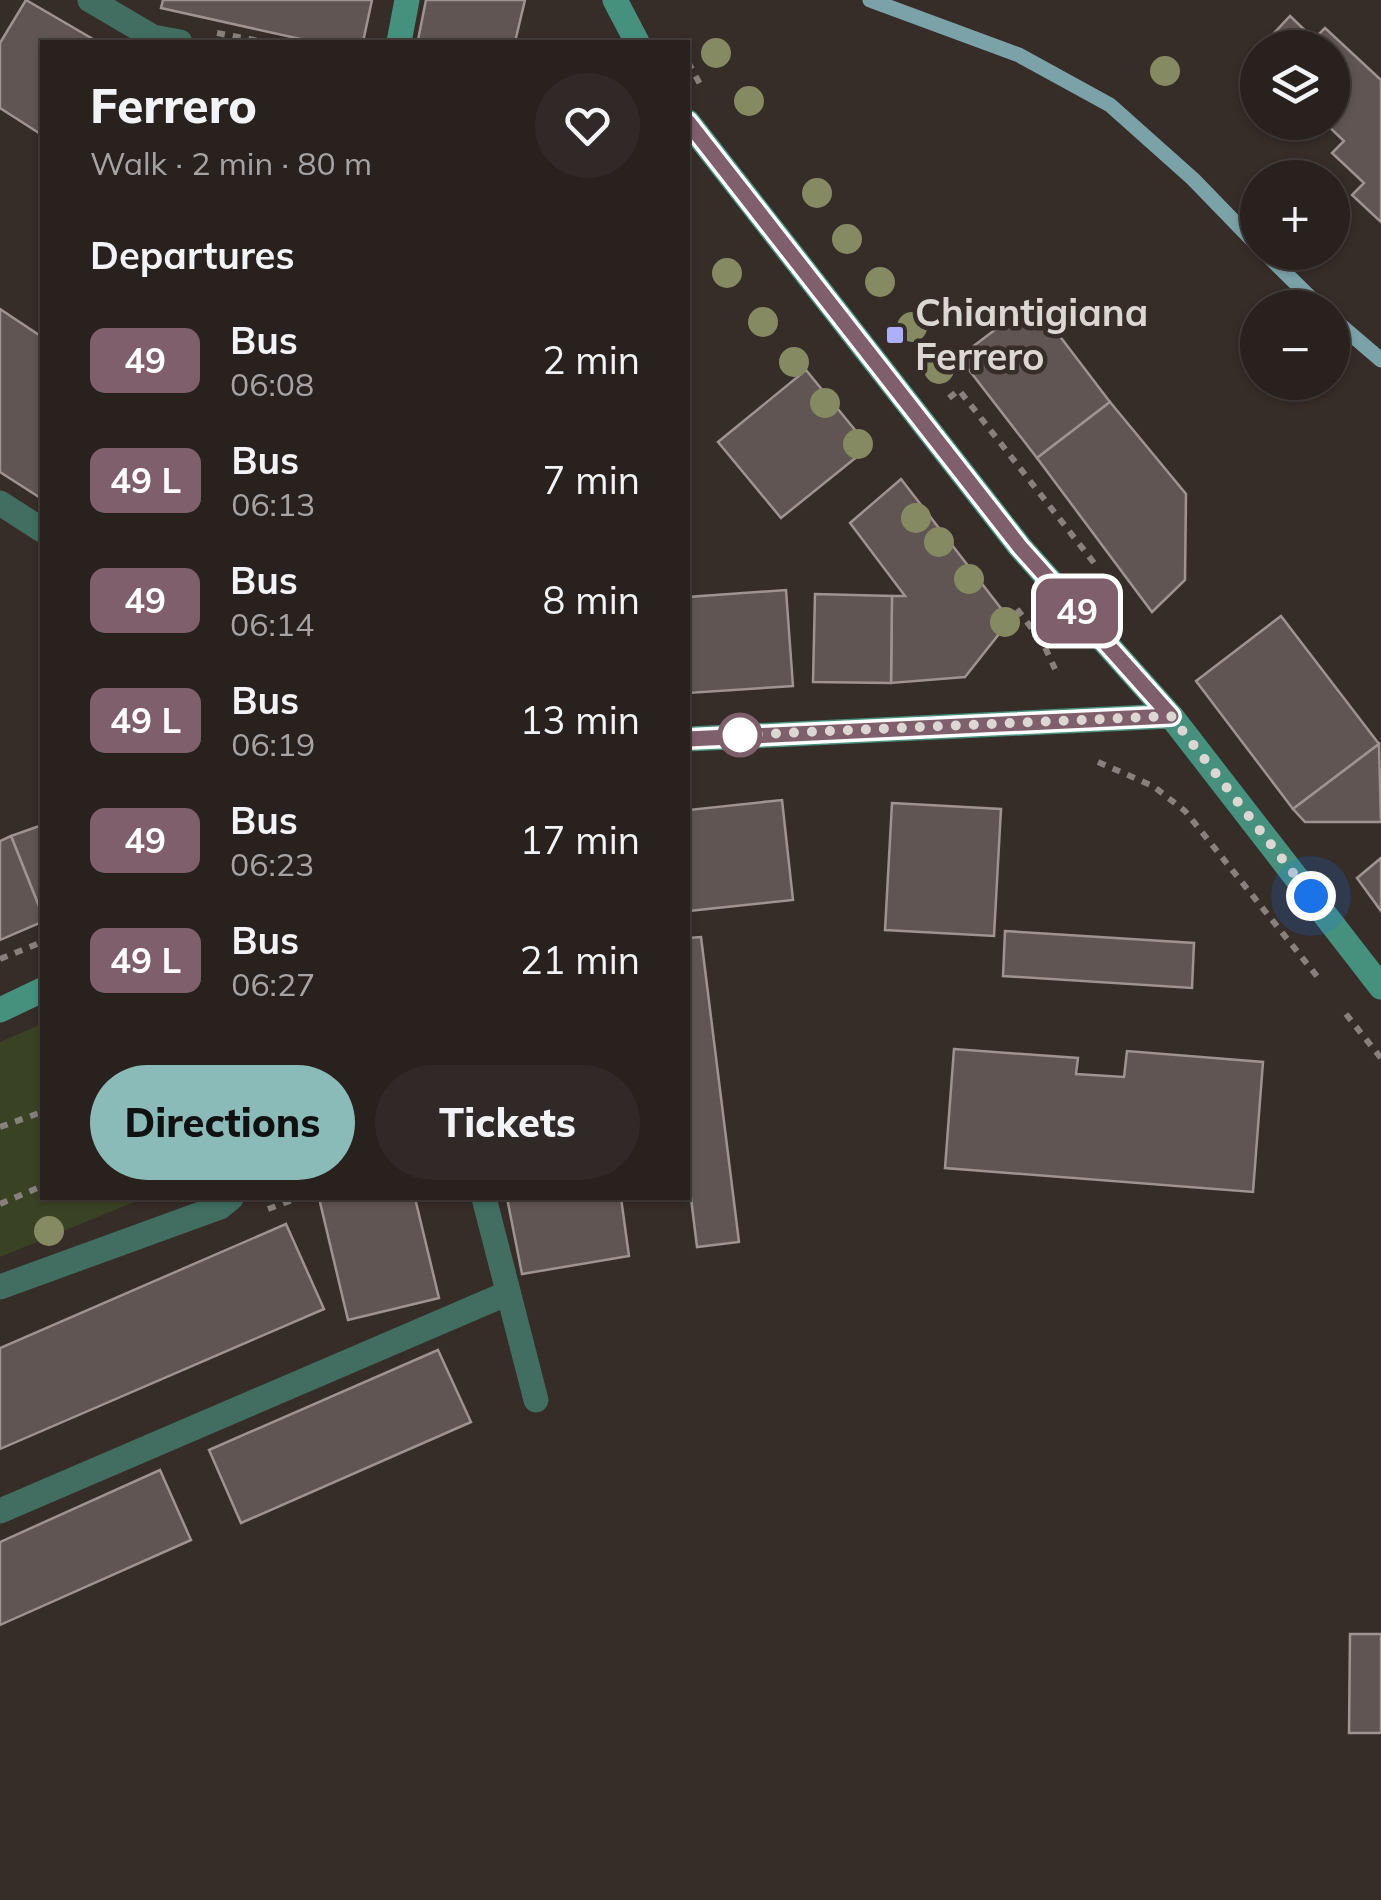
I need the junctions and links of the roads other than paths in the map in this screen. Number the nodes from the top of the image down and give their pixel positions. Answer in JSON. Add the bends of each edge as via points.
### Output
{"nodes":[{"id":1,"x":90,"y":0,"type":"edge"},
{"id":2,"x":407,"y":0,"type":"edge"},
{"id":3,"x":615,"y":0,"type":"edge"},
{"id":4,"x":169,"y":40,"type":"edge"},
{"id":5,"x":399,"y":40,"type":"edge"},
{"id":6,"x":636,"y":40,"type":"edge"},
{"id":7,"x":690,"y":125,"type":"edge"},
{"id":8,"x":0,"y":503,"type":"edge"},
{"id":9,"x":40,"y":529,"type":"edge"},
{"id":10,"x":1171,"y":716,"type":"junction"},
{"id":11,"x":690,"y":739,"type":"edge"},
{"id":12,"x":1381,"y":987,"type":"edge"},
{"id":13,"x":40,"y":991,"type":"edge"},
{"id":14,"x":0,"y":1010,"type":"edge"},
{"id":15,"x":229,"y":1200,"type":"edge"},
{"id":16,"x":485,"y":1200,"type":"edge"},
{"id":17,"x":0,"y":1287,"type":"edge"},
{"id":18,"x":508,"y":1293,"type":"junction"},
{"id":19,"x":536,"y":1400,"type":"dead end"},
{"id":20,"x":0,"y":1510,"type":"edge"}],
"edges":[{"from":1,"to":4,"type":"street"},
{"from":2,"to":5,"type":"street"},
{"from":3,"to":6,"type":"street"},
{"from":7,"to":10,"type":"street","via":[[1020,547]]},
{"from":8,"to":9,"type":"street"},
{"from":10,"to":11,"type":"street"},
{"from":10,"to":12,"type":"street"},
{"from":13,"to":14,"type":"street"},
{"from":15,"to":17,"type":"street"},
{"from":16,"to":18,"type":"street"},
{"from":18,"to":19,"type":"street"},
{"from":18,"to":20,"type":"street"}]}
